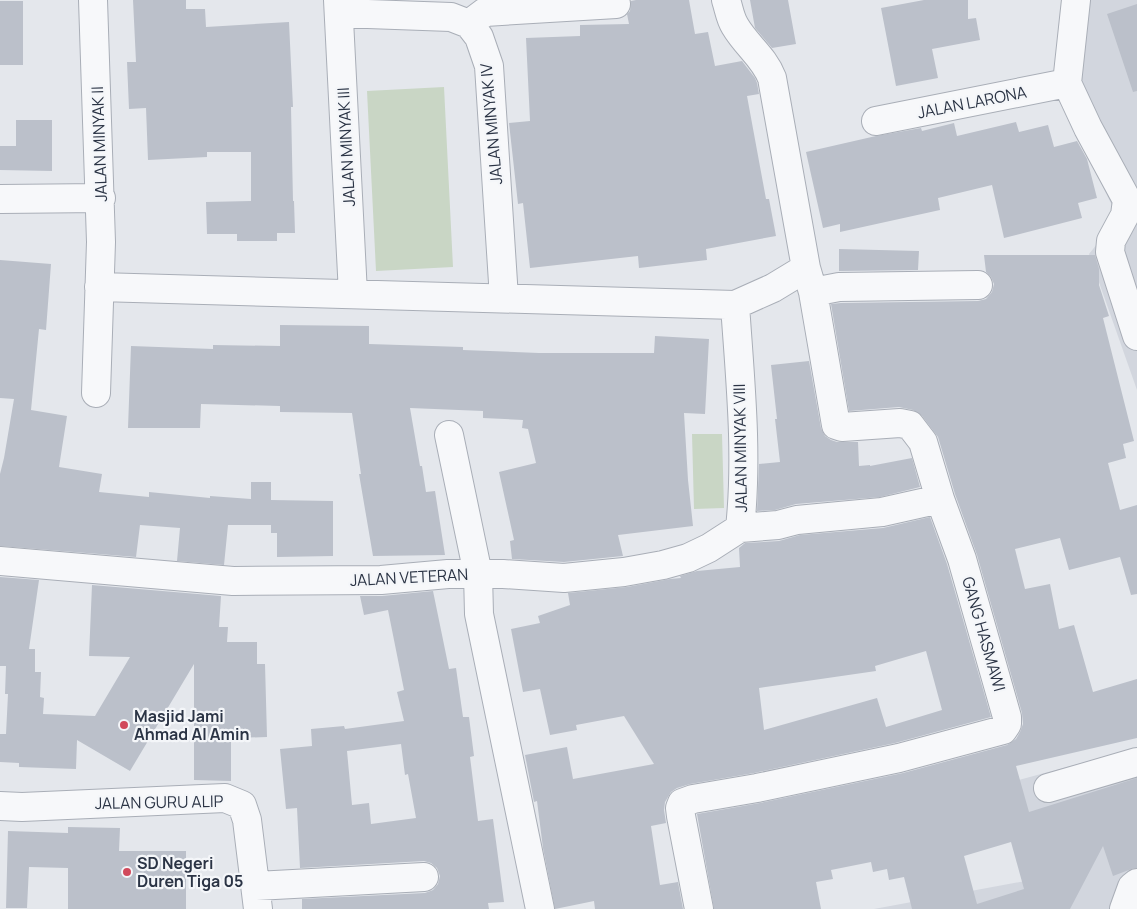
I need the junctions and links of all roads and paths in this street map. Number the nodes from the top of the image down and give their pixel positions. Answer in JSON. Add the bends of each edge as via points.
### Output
{"nodes":[{"id":1,"x":93,"y":0,"type":"edge"},
{"id":2,"x":726,"y":0,"type":"edge"},
{"id":3,"x":1076,"y":0,"type":"edge"},
{"id":4,"x":616,"y":4,"type":"dead end"},
{"id":5,"x":339,"y":6,"type":"edge"},
{"id":6,"x":469,"y":24,"type":"junction"},
{"id":7,"x":1067,"y":82,"type":"junction"},
{"id":8,"x":876,"y":121,"type":"dead end"},
{"id":9,"x":0,"y":198,"type":"edge"},
{"id":10,"x":101,"y":198,"type":"junction"},
{"id":11,"x":1132,"y":198,"type":"edge"},
{"id":12,"x":810,"y":280,"type":"junction"},
{"id":13,"x":978,"y":284,"type":"dead end"},
{"id":14,"x":99,"y":287,"type":"junction"},
{"id":15,"x":353,"y":294,"type":"junction"},
{"id":16,"x":504,"y":298,"type":"junction"},
{"id":17,"x":735,"y":304,"type":"junction"},
{"id":18,"x":1137,"y":336,"type":"edge"},
{"id":19,"x":96,"y":393,"type":"dead end"},
{"id":20,"x":449,"y":435,"type":"dead end"},
{"id":21,"x":940,"y":499,"type":"junction"},
{"id":22,"x":740,"y":528,"type":"junction"},
{"id":23,"x":0,"y":561,"type":"edge"},
{"id":24,"x":478,"y":574,"type":"junction"},
{"id":25,"x":1137,"y":762,"type":"edge"},
{"id":26,"x":1048,"y":788,"type":"dead end"},
{"id":27,"x":0,"y":806,"type":"edge"},
{"id":28,"x":424,"y":877,"type":"dead end"},
{"id":29,"x":1137,"y":882,"type":"edge"},
{"id":30,"x":257,"y":898,"type":"edge"},
{"id":31,"x":540,"y":909,"type":"edge"},
{"id":32,"x":699,"y":909,"type":"edge"},
{"id":33,"x":1124,"y":909,"type":"edge"}],
"edges":[{"from":1,"to":10,"type":"street","name":"JALAN MINYAK II"},
{"from":2,"to":12,"type":"street","via":[[736,28],[764,62],[772,78]]},
{"from":3,"to":7,"type":"street"},
{"from":4,"to":6,"type":"street","via":[[485,12]]},
{"from":5,"to":6,"type":"street","via":[[451,17]]},
{"from":5,"to":15,"type":"street","name":"JALAN MINYAK III"},
{"from":6,"to":16,"type":"street","name":"JALAN MINYAK IV","via":[[479,36],[489,66]]},
{"from":7,"to":8,"type":"street","name":"JALAN LARONA"},
{"from":7,"to":11,"type":"street","via":[[1088,128]]},
{"from":9,"to":10,"type":"street"},
{"from":10,"to":14,"type":"street","name":"JALAN MINYAK II"},
{"from":11,"to":18,"type":"street","via":[[1111,241],[1110,252]]},
{"from":12,"to":13,"type":"street","via":[[839,287]]},
{"from":12,"to":17,"type":"street","via":[[773,288]]},
{"from":12,"to":21,"type":"street","name":"GANG HASMAWI","via":[[836,425],[910,425],[923,442]]},
{"from":14,"to":15,"type":"street"},
{"from":14,"to":19,"type":"street","name":"JALAN MINYAK II"},
{"from":15,"to":16,"type":"street"},
{"from":16,"to":17,"type":"street"},
{"from":17,"to":22,"type":"street","name":"JALAN MINYAK VIII","via":[[744,477]]},
{"from":20,"to":24,"type":"street"},
{"from":21,"to":22,"type":"street","via":[[882,512]]},
{"from":21,"to":32,"type":"street","name":"GANG HASMAWI","via":[[962,559],[1007,724],[1003,730],[899,758],[682,803],[681,816]]},
{"from":22,"to":24,"type":"street","name":"JALAN MINYAK VIII","via":[[709,548],[664,565],[564,578]]},
{"from":23,"to":24,"type":"street","name":"JALAN VETERAN","via":[[233,581],[381,580]]},
{"from":24,"to":31,"type":"street","name":"JALAN VETERAN","via":[[479,614]]},
{"from":25,"to":26,"type":"street"},
{"from":27,"to":30,"type":"street","name":"JALAN GURU ALIP","via":[[225,798],[242,806],[247,820]]},
{"from":28,"to":30,"type":"street"},
{"from":29,"to":33,"type":"street"}]}
